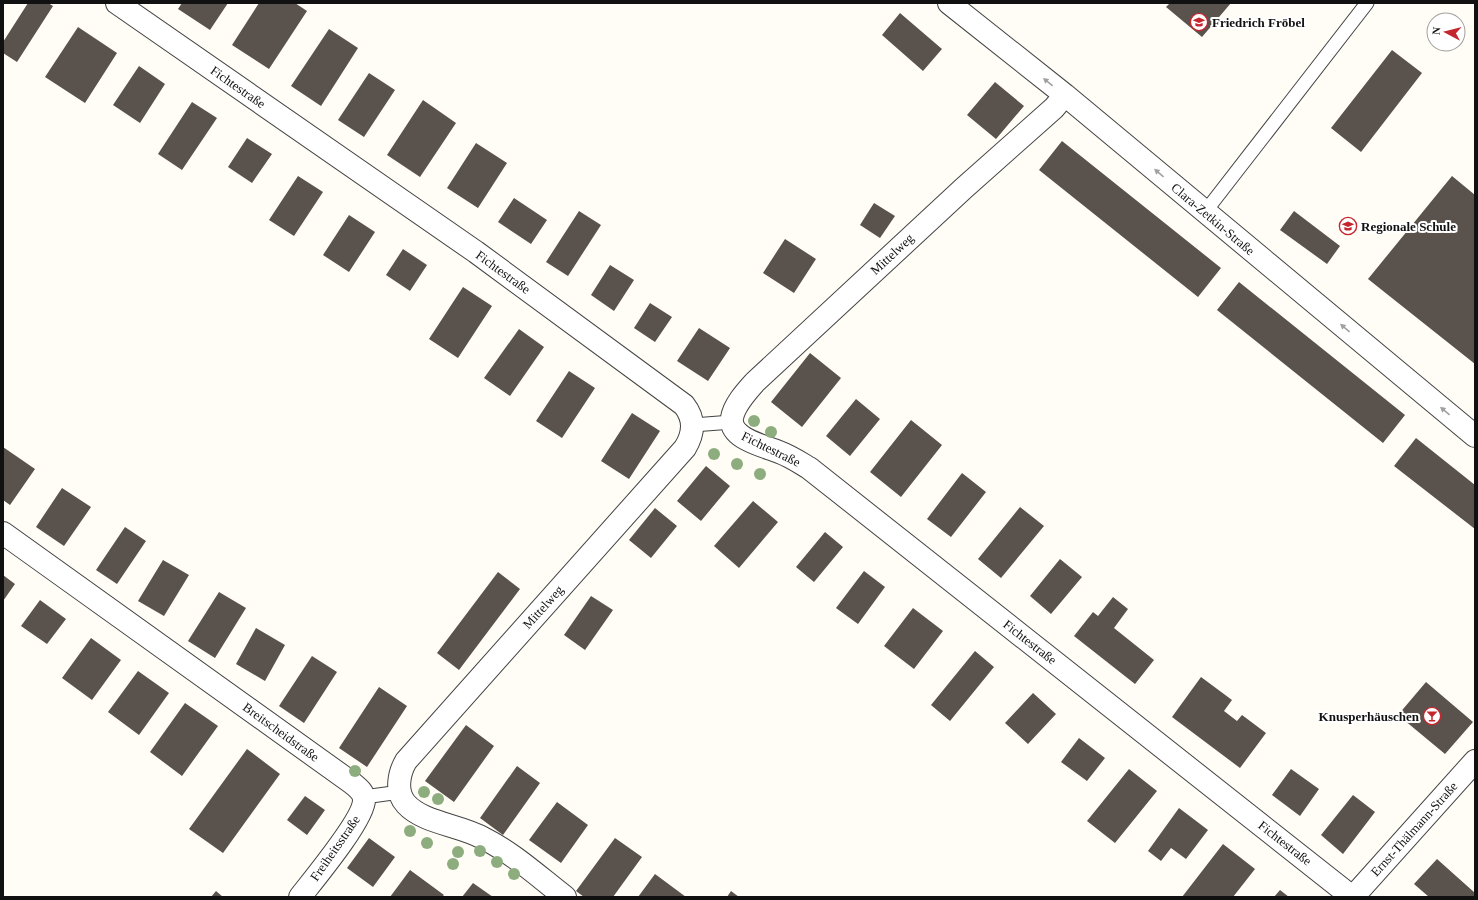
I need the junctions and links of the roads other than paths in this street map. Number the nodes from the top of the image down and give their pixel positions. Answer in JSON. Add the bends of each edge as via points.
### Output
{"nodes":[{"id":1,"x":117,"y":3,"type":"edge"},
{"id":2,"x":950,"y":3,"type":"edge"},
{"id":3,"x":1367,"y":3,"type":"edge"},
{"id":4,"x":1065,"y":95,"type":"junction"},
{"id":5,"x":1205,"y":212,"type":"junction"},
{"id":6,"x":732,"y":422,"type":"junction"},
{"id":7,"x":693,"y":424,"type":"junction"},
{"id":8,"x":1475,"y":436,"type":"edge"},
{"id":9,"x":3,"y":533,"type":"edge"},
{"id":10,"x":1475,"y":761,"type":"edge"},
{"id":11,"x":400,"y":792,"type":"junction"},
{"id":12,"x":364,"y":797,"type":"junction"},
{"id":13,"x":300,"y":897,"type":"edge"},
{"id":14,"x":565,"y":897,"type":"edge"},
{"id":15,"x":1353,"y":897,"type":"edge"}],
"edges":[{"from":1,"to":7,"type":"street","name":"Fichtestraße","via":[[476,252],[672,395],[688,409]]},
{"from":4,"to":2,"type":"street","name":"Clara-Zetkin-Straße","one_way":true},
{"from":3,"to":5,"type":"lane"},
{"from":5,"to":4,"type":"street","name":"Clara-Zetkin-Straße","one_way":true},
{"from":4,"to":6,"type":"street","name":"Mittelweg","via":[[1054,108],[755,382],[738,405]]},
{"from":8,"to":5,"type":"street","name":"Clara-Zetkin-Straße","one_way":true},
{"from":6,"to":7,"type":"lane","name":"Fichtestraße"},
{"from":6,"to":15,"type":"street","name":"Fichtestraße","via":[[735,430],[746,439],[780,452],[809,468]]},
{"from":7,"to":11,"type":"street","name":"Mittelweg","via":[[685,448],[406,761],[401,772]]},
{"from":9,"to":12,"type":"street","name":"Breitscheidstraße","via":[[352,783]]},
{"from":10,"to":15,"type":"street","name":"Ernst-Thälmann-Straße"},
{"from":11,"to":12,"type":"lane"},
{"from":11,"to":14,"type":"street","via":[[403,800],[414,811],[464,829],[500,847]]},
{"from":12,"to":13,"type":"street","name":"Freiheitsstraße","via":[[363,809],[352,829]]}]}
